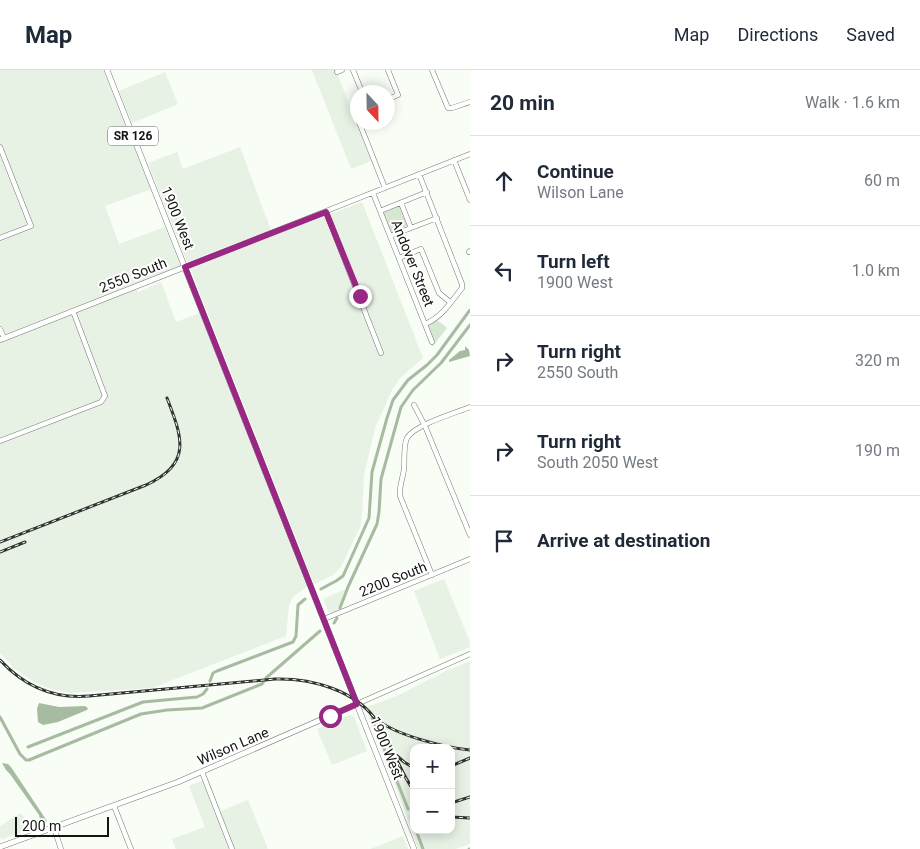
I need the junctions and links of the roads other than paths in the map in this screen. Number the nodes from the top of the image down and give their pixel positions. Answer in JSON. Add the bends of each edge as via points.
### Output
{"nodes":[{"id":1,"x":107,"y":70,"type":"edge"},
{"id":2,"x":353,"y":70,"type":"edge"},
{"id":3,"x":388,"y":70,"type":"edge"},
{"id":4,"x":432,"y":70,"type":"edge"},
{"id":5,"x":359,"y":85,"type":"edge"},
{"id":6,"x":394,"y":85,"type":"edge"},
{"id":7,"x":470,"y":102,"type":"edge"},
{"id":8,"x":362,"y":130,"type":"edge"},
{"id":9,"x":0,"y":147,"type":"edge"},
{"id":10,"x":470,"y":154,"type":"edge"},
{"id":11,"x":454,"y":160,"type":"junction"},
{"id":12,"x":419,"y":174,"type":"junction"},
{"id":13,"x":385,"y":188,"type":"junction"},
{"id":14,"x":427,"y":192,"type":"junction"},
{"id":15,"x":372,"y":193,"type":"junction"},
{"id":16,"x":470,"y":200,"type":"edge"},
{"id":17,"x":401,"y":203,"type":"junction"},
{"id":18,"x":380,"y":211,"type":"junction"},
{"id":19,"x":326,"y":212,"type":"junction"},
{"id":20,"x":437,"y":218,"type":"junction"},
{"id":21,"x":411,"y":228,"type":"junction"},
{"id":22,"x":390,"y":236,"type":"junction"},
{"id":23,"x":0,"y":238,"type":"edge"},
{"id":24,"x":398,"y":258,"type":"junction"},
{"id":25,"x":185,"y":267,"type":"junction"},
{"id":26,"x":450,"y":302,"type":"junction"},
{"id":27,"x":73,"y":311,"type":"junction"},
{"id":28,"x":425,"y":324,"type":"junction"},
{"id":29,"x":0,"y":329,"type":"edge"},
{"id":30,"x":2,"y":339,"type":"edge"},
{"id":31,"x":432,"y":342,"type":"dead end"},
{"id":32,"x":381,"y":353,"type":"dead end"},
{"id":33,"x":414,"y":405,"type":"dead end"},
{"id":34,"x":470,"y":407,"type":"edge"},
{"id":35,"x":425,"y":426,"type":"junction"},
{"id":36,"x":0,"y":441,"type":"edge"},
{"id":37,"x":470,"y":535,"type":"edge"},
{"id":38,"x":470,"y":559,"type":"edge"},
{"id":39,"x":432,"y":575,"type":"junction"},
{"id":40,"x":324,"y":619,"type":"junction"},
{"id":41,"x":470,"y":654,"type":"edge"},
{"id":42,"x":357,"y":704,"type":"junction"},
{"id":43,"x":202,"y":772,"type":"junction"},
{"id":44,"x":114,"y":806,"type":"junction"},
{"id":45,"x":54,"y":828,"type":"junction"},
{"id":46,"x":1,"y":845,"type":"edge"},
{"id":47,"x":61,"y":849,"type":"edge"},
{"id":48,"x":131,"y":849,"type":"edge"},
{"id":49,"x":232,"y":849,"type":"edge"},
{"id":50,"x":413,"y":849,"type":"edge"}],
"edges":[{"from":1,"to":25,"type":"main road","name":"1900 West","number":"SR 126"},
{"from":2,"to":5,"type":"street"},
{"from":3,"to":6,"type":"street"},
{"from":4,"to":7,"type":"street","via":[[448,108]]},
{"from":8,"to":13,"type":"street"},
{"from":9,"to":23,"type":"street","via":[[31,226]]},
{"from":10,"to":11,"type":"street","name":"2550 South"},
{"from":11,"to":12,"type":"street","name":"2550 South"},
{"from":11,"to":16,"type":"street"},
{"from":12,"to":13,"type":"street","name":"2550 South"},
{"from":12,"to":14,"type":"street"},
{"from":13,"to":15,"type":"street","name":"2550 South"},
{"from":14,"to":17,"type":"street"},
{"from":14,"to":20,"type":"street"},
{"from":15,"to":18,"type":"street","name":"Andover Street"},
{"from":15,"to":19,"type":"street","name":"2550 South"},
{"from":17,"to":18,"type":"street"},
{"from":17,"to":21,"type":"street"},
{"from":18,"to":22,"type":"street","name":"Andover Street"},
{"from":19,"to":25,"type":"street","name":"2550 South"},
{"from":19,"to":32,"type":"street"},
{"from":20,"to":21,"type":"street"},
{"from":20,"to":26,"type":"street","via":[[462,284]]},
{"from":21,"to":22,"type":"street"},
{"from":22,"to":24,"type":"street","name":"Andover Street"},
{"from":24,"to":26,"type":"street","via":[[422,248],[439,293]]},
{"from":24,"to":28,"type":"street","name":"Andover Street"},
{"from":25,"to":27,"type":"main road","name":"2550 South"},
{"from":25,"to":40,"type":"main road","name":"1900 West","number":"SR 126"},
{"from":26,"to":28,"type":"street","via":[[437,318]]},
{"from":27,"to":30,"type":"main road","name":"2550 South"},
{"from":27,"to":36,"type":"street","via":[[104,390],[101,402]]},
{"from":28,"to":31,"type":"street","name":"Andover Street"},
{"from":29,"to":30,"type":"street"},
{"from":33,"to":35,"type":"street"},
{"from":34,"to":35,"type":"street"},
{"from":35,"to":37,"type":"street"},
{"from":35,"to":39,"type":"street","via":[[416,429],[405,443],[399,489]]},
{"from":38,"to":39,"type":"street","name":"2200 South"},
{"from":39,"to":40,"type":"street","name":"2200 South"},
{"from":40,"to":42,"type":"main road","name":"1900 West","number":"SR 126"},
{"from":41,"to":42,"type":"street","name":"Wilson Lane"},
{"from":42,"to":43,"type":"main road","name":"Wilson Lane"},
{"from":42,"to":50,"type":"main road","name":"1900 West","number":"SR 126"},
{"from":43,"to":44,"type":"main road","name":"Wilson Lane"},
{"from":43,"to":49,"type":"street"},
{"from":44,"to":45,"type":"main road","name":"Wilson Lane"},
{"from":44,"to":48,"type":"street"},
{"from":45,"to":46,"type":"main road","name":"Wilson Lane"},
{"from":45,"to":47,"type":"street"}]}
